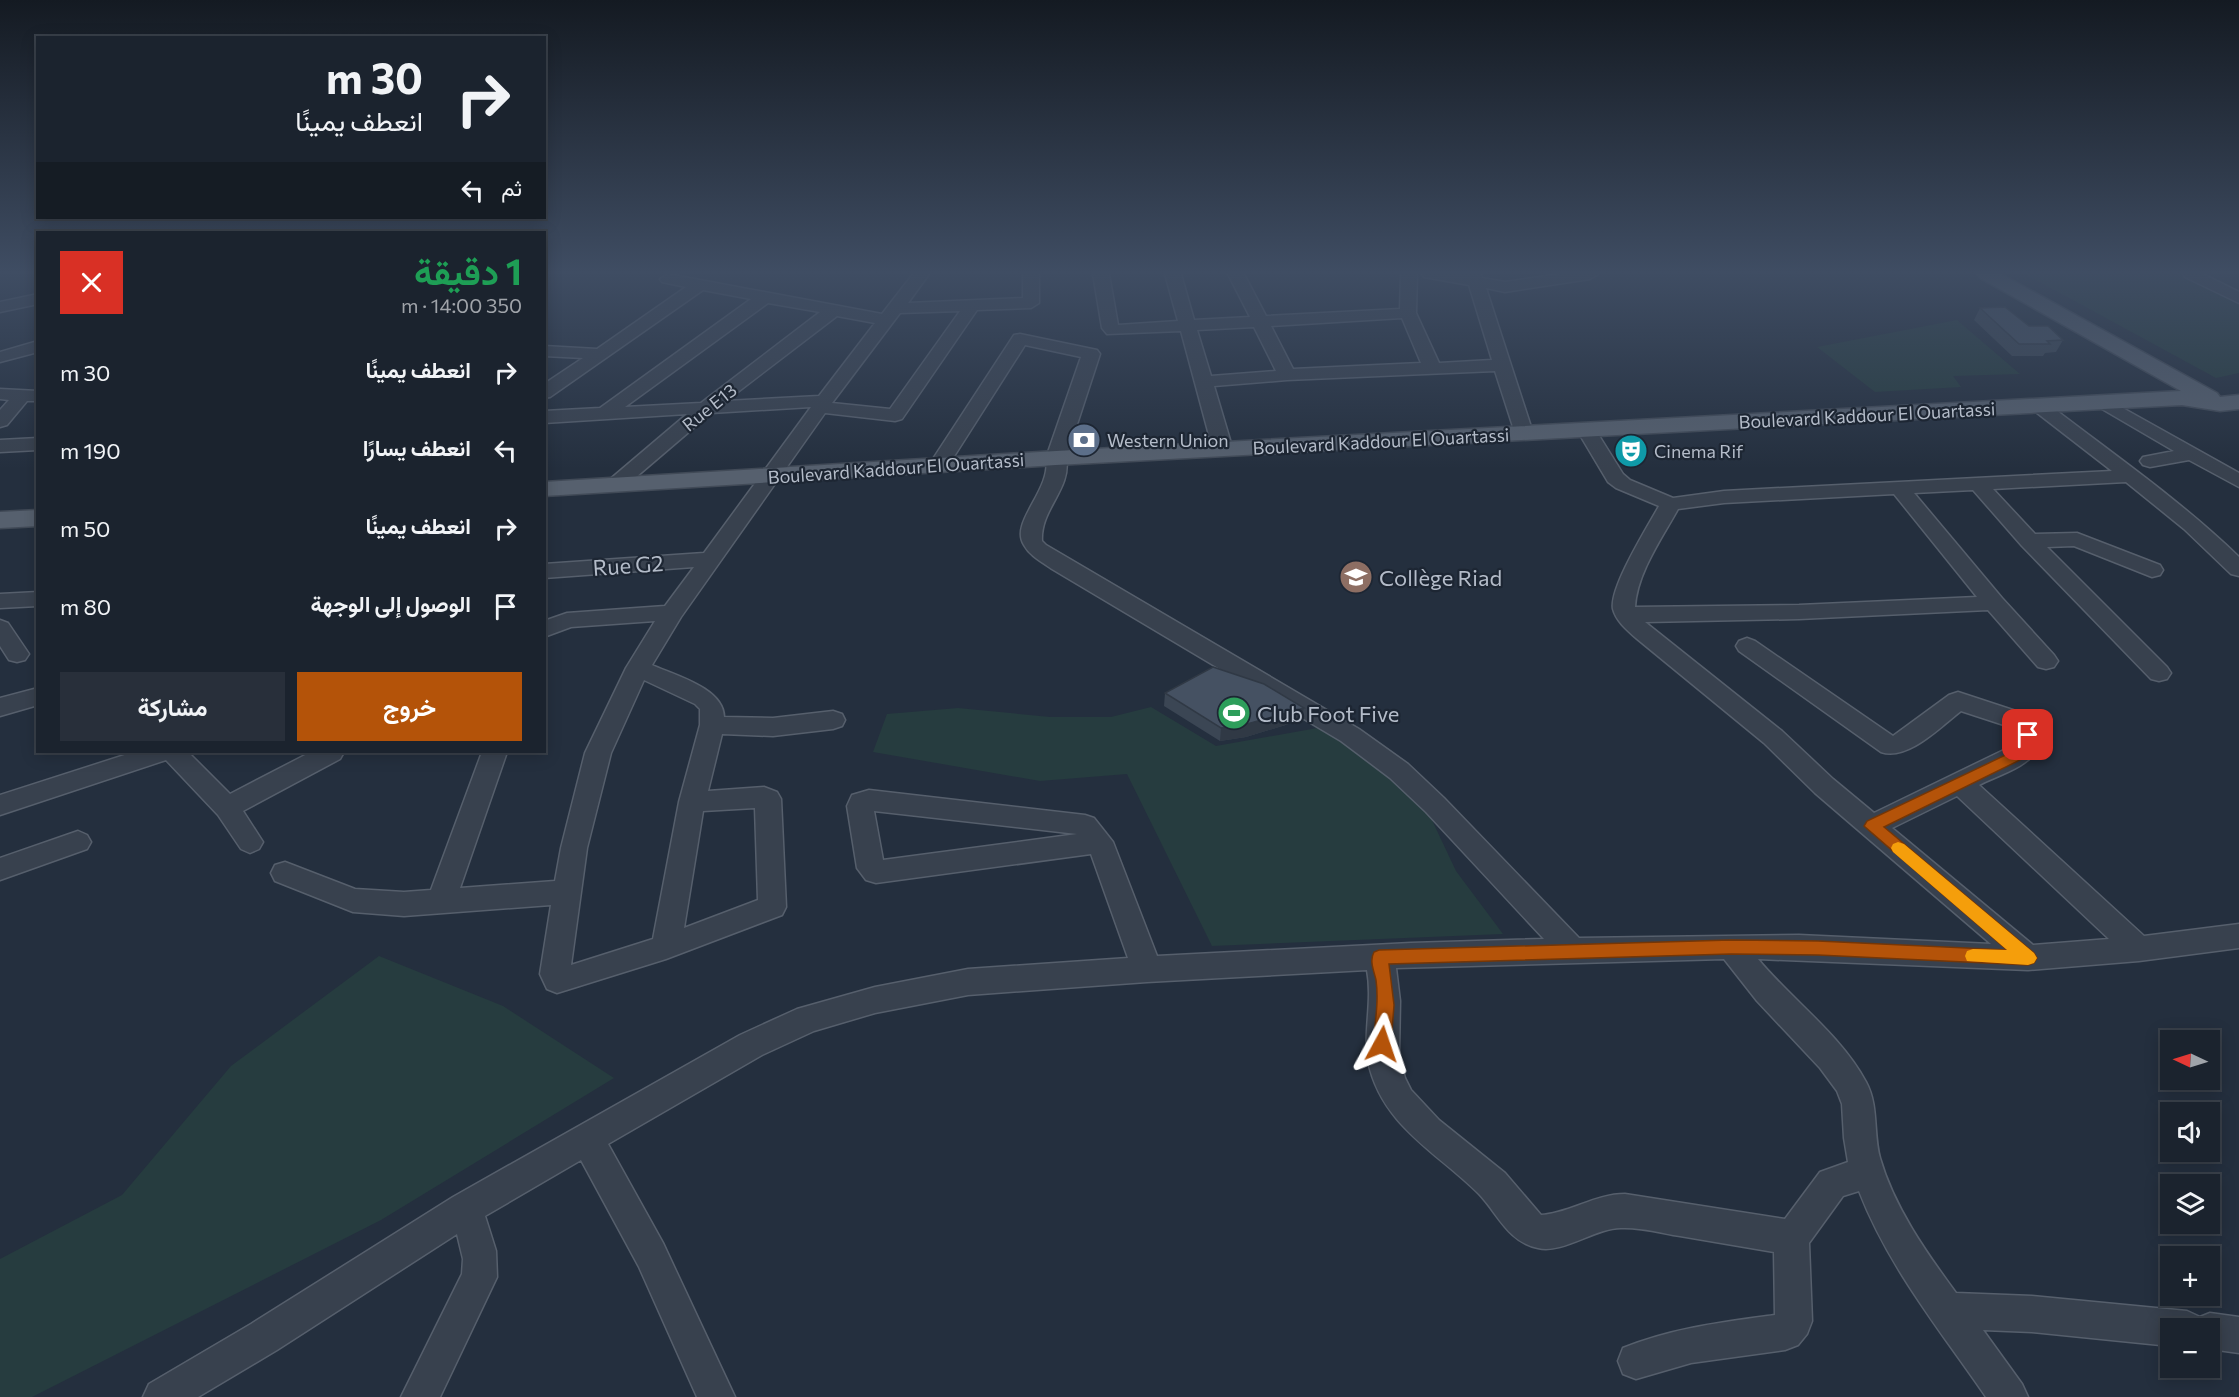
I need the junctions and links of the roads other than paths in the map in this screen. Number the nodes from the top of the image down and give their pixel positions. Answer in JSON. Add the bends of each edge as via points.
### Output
{"nodes":[{"id":1,"x":621,"y":339,"type":"edge"},
{"id":2,"x":707,"y":339,"type":"edge"},
{"id":3,"x":796,"y":339,"type":"edge"},
{"id":4,"x":872,"y":339,"type":"edge"},
{"id":5,"x":948,"y":339,"type":"edge"},
{"id":6,"x":1021,"y":339,"type":"edge"},
{"id":7,"x":1027,"y":339,"type":"edge"},
{"id":8,"x":1191,"y":339,"type":"edge"},
{"id":9,"x":1270,"y":339,"type":"edge"},
{"id":10,"x":1419,"y":339,"type":"edge"},
{"id":11,"x":1494,"y":339,"type":"edge"},
{"id":12,"x":2097,"y":339,"type":"edge"},
{"id":13,"x":2127,"y":339,"type":"edge"},
{"id":14,"x":36,"y":346,"type":"edge"},
{"id":15,"x":546,"y":351,"type":"edge"},
{"id":16,"x":600,"y":354,"type":"junction"},
{"id":17,"x":0,"y":357,"type":"edge"},
{"id":18,"x":1502,"y":365,"type":"junction"},
{"id":19,"x":1433,"y":370,"type":"junction"},
{"id":20,"x":1287,"y":375,"type":"junction"},
{"id":21,"x":1204,"y":382,"type":"junction"},
{"id":22,"x":546,"y":391,"type":"edge"},
{"id":23,"x":0,"y":394,"type":"edge"},
{"id":24,"x":2191,"y":395,"type":"junction"},
{"id":25,"x":30,"y":396,"type":"edge"},
{"id":26,"x":2233,"y":399,"type":"edge"},
{"id":27,"x":2103,"y":402,"type":"junction"},
{"id":28,"x":822,"y":404,"type":"junction"},
{"id":29,"x":2038,"y":405,"type":"junction"},
{"id":30,"x":707,"y":407,"type":"junction"},
{"id":31,"x":605,"y":413,"type":"junction"},
{"id":32,"x":546,"y":417,"type":"edge"},
{"id":33,"x":0,"y":421,"type":"edge"},
{"id":34,"x":1586,"y":430,"type":"junction"},
{"id":35,"x":1524,"y":433,"type":"junction"},
{"id":36,"x":36,"y":444,"type":"edge"},
{"id":37,"x":0,"y":446,"type":"edge"},
{"id":38,"x":1223,"y":450,"type":"junction"},
{"id":39,"x":2192,"y":454,"type":"junction"},
{"id":40,"x":1056,"y":458,"type":"junction"},
{"id":41,"x":2150,"y":461,"type":"dead end"},
{"id":42,"x":939,"y":465,"type":"junction"},
{"id":43,"x":771,"y":476,"type":"junction"},
{"id":44,"x":2132,"y":476,"type":"junction"},
{"id":45,"x":2239,"y":482,"type":"edge"},
{"id":46,"x":1977,"y":483,"type":"junction"},
{"id":47,"x":615,"y":485,"type":"junction"},
{"id":48,"x":546,"y":489,"type":"edge"},
{"id":49,"x":1899,"y":489,"type":"junction"},
{"id":50,"x":1671,"y":504,"type":"junction"},
{"id":51,"x":36,"y":518,"type":"edge"},
{"id":52,"x":0,"y":520,"type":"edge"},
{"id":53,"x":2029,"y":541,"type":"junction"},
{"id":54,"x":711,"y":559,"type":"junction"},
{"id":55,"x":2239,"y":569,"type":"edge"},
{"id":56,"x":2152,"y":570,"type":"dead end"},
{"id":57,"x":546,"y":571,"type":"edge"},
{"id":58,"x":36,"y":599,"type":"edge"},
{"id":59,"x":0,"y":601,"type":"edge"},
{"id":60,"x":1994,"y":603,"type":"junction"},
{"id":61,"x":672,"y":613,"type":"junction"},
{"id":62,"x":1626,"y":615,"type":"junction"},
{"id":63,"x":0,"y":628,"type":"edge"},
{"id":64,"x":546,"y":629,"type":"edge"},
{"id":65,"x":1747,"y":646,"type":"dead end"},
{"id":66,"x":17,"y":654,"type":"dead end"},
{"id":67,"x":2046,"y":661,"type":"dead end"},
{"id":68,"x":638,"y":668,"type":"junction"},
{"id":69,"x":2159,"y":673,"type":"dead end"},
{"id":70,"x":36,"y":697,"type":"edge"},
{"id":71,"x":0,"y":707,"type":"edge"},
{"id":72,"x":833,"y":720,"type":"dead end"},
{"id":73,"x":712,"y":725,"type":"junction"},
{"id":74,"x":158,"y":753,"type":"edge"},
{"id":75,"x":174,"y":753,"type":"edge"},
{"id":76,"x":329,"y":753,"type":"edge"},
{"id":77,"x":495,"y":753,"type":"edge"},
{"id":78,"x":1961,"y":784,"type":"junction"},
{"id":79,"x":692,"y":802,"type":"junction"},
{"id":80,"x":0,"y":805,"type":"edge"},
{"id":81,"x":227,"y":808,"type":"junction"},
{"id":82,"x":1872,"y":826,"type":"junction"},
{"id":83,"x":78,"y":842,"type":"dead end"},
{"id":84,"x":249,"y":842,"type":"dead end"},
{"id":85,"x":1100,"y":842,"type":"junction"},
{"id":86,"x":0,"y":869,"type":"edge"},
{"id":87,"x":285,"y":873,"type":"dead end"},
{"id":88,"x":567,"y":892,"type":"junction"},
{"id":89,"x":441,"y":902,"type":"junction"},
{"id":90,"x":2236,"y":941,"type":"edge"},
{"id":91,"x":666,"y":947,"type":"junction"},
{"id":92,"x":1731,"y":947,"type":"junction"},
{"id":93,"x":2139,"y":949,"type":"junction"},
{"id":94,"x":1572,"y":950,"type":"junction"},
{"id":95,"x":1379,"y":957,"type":"junction"},
{"id":96,"x":2028,"y":958,"type":"junction"},
{"id":97,"x":1147,"y":969,"type":"junction"},
{"id":98,"x":588,"y":1140,"type":"junction"},
{"id":99,"x":1868,"y":1171,"type":"junction"},
{"id":100,"x":465,"y":1209,"type":"junction"},
{"id":101,"x":1792,"y":1238,"type":"junction"},
{"id":102,"x":1944,"y":1310,"type":"junction"},
{"id":103,"x":2160,"y":1326,"type":"edge"},
{"id":104,"x":2220,"y":1332,"type":"edge"},
{"id":105,"x":2239,"y":1335,"type":"edge"},
{"id":106,"x":1636,"y":1361,"type":"dead end"},
{"id":107,"x":162,"y":1397,"type":"edge"},
{"id":108,"x":420,"y":1397,"type":"edge"},
{"id":109,"x":716,"y":1397,"type":"edge"},
{"id":110,"x":2009,"y":1397,"type":"edge"}],
"edges":[{"from":1,"to":16,"type":"street"},
{"from":2,"to":31,"type":"street"},
{"from":3,"to":30,"type":"street","name":"Rue E13"},
{"from":4,"to":28,"type":"street"},
{"from":5,"to":28,"type":"street","via":[[895,416]]},
{"from":6,"to":42,"type":"street"},
{"from":7,"to":40,"type":"street","via":[[1091,356]]},
{"from":8,"to":21,"type":"street"},
{"from":9,"to":20,"type":"street"},
{"from":10,"to":19,"type":"street"},
{"from":11,"to":18,"type":"street"},
{"from":12,"to":24,"type":"main road"},
{"from":13,"to":26,"type":"main road"},
{"from":14,"to":17,"type":"street"},
{"from":15,"to":16,"type":"street"},
{"from":16,"to":22,"type":"street"},
{"from":18,"to":19,"type":"street"},
{"from":18,"to":35,"type":"street"},
{"from":19,"to":20,"type":"street"},
{"from":20,"to":21,"type":"street"},
{"from":21,"to":38,"type":"street"},
{"from":23,"to":25,"type":"street"},
{"from":24,"to":26,"type":"main road"},
{"from":24,"to":27,"type":"main road","name":"Boulevard Kaddour El Ouartassi"},
{"from":25,"to":33,"type":"street"},
{"from":27,"to":29,"type":"main road","name":"Boulevard Kaddour El Ouartassi"},
{"from":27,"to":39,"type":"street"},
{"from":28,"to":30,"type":"street"},
{"from":28,"to":43,"type":"street"},
{"from":29,"to":34,"type":"main road","name":"Boulevard Kaddour El Ouartassi"},
{"from":29,"to":44,"type":"street"},
{"from":30,"to":31,"type":"street"},
{"from":30,"to":47,"type":"street","name":"Rue E13"},
{"from":31,"to":32,"type":"street"},
{"from":34,"to":35,"type":"main road","name":"Boulevard Kaddour El Ouartassi"},
{"from":34,"to":50,"type":"street","via":[[1615,478]]},
{"from":35,"to":38,"type":"main road","name":"Boulevard Kaddour El Ouartassi"},
{"from":36,"to":37,"type":"street"},
{"from":38,"to":40,"type":"main road","name":"Boulevard Kaddour El Ouartassi"},
{"from":39,"to":41,"type":"street"},
{"from":39,"to":45,"type":"street"},
{"from":40,"to":42,"type":"main road","name":"Boulevard Kaddour El Ouartassi"},
{"from":40,"to":94,"type":"street","via":[[1058,474],[1031,526],[1032,542],[1039,550],[1350,735],[1399,771]]},
{"from":42,"to":43,"type":"main road","name":"Boulevard Kaddour El Ouartassi"},
{"from":43,"to":47,"type":"main road","name":"Boulevard Kaddour El Ouartassi"},
{"from":43,"to":54,"type":"street"},
{"from":44,"to":46,"type":"street"},
{"from":44,"to":55,"type":"street"},
{"from":46,"to":49,"type":"street"},
{"from":46,"to":53,"type":"street"},
{"from":47,"to":48,"type":"main road","name":"Boulevard Kaddour El Ouartassi"},
{"from":49,"to":50,"type":"street","via":[[1724,497]]},
{"from":49,"to":60,"type":"street"},
{"from":50,"to":62,"type":"street","via":[[1625,595]]},
{"from":51,"to":52,"type":"main road"},
{"from":53,"to":56,"type":"street","via":[[2077,539]]},
{"from":53,"to":69,"type":"street"},
{"from":54,"to":57,"type":"street","name":"Rue G2"},
{"from":54,"to":61,"type":"street"},
{"from":58,"to":59,"type":"street"},
{"from":60,"to":62,"type":"street"},
{"from":60,"to":67,"type":"street"},
{"from":61,"to":64,"type":"street","via":[[567,620]]},
{"from":61,"to":68,"type":"street"},
{"from":62,"to":82,"type":"street","via":[[1773,737]]},
{"from":63,"to":66,"type":"street"},
{"from":65,"to":78,"type":"street","via":[[1890,746],[1898,745],[1958,700],[2025,725],[2026,746],[2019,754]]},
{"from":68,"to":73,"type":"street","via":[[709,703]]},
{"from":68,"to":88,"type":"street","via":[[598,753]]},
{"from":70,"to":71,"type":"street"},
{"from":72,"to":73,"type":"street","via":[[773,727]]},
{"from":73,"to":79,"type":"street"},
{"from":74,"to":80,"type":"street"},
{"from":75,"to":81,"type":"street"},
{"from":76,"to":81,"type":"street"},
{"from":77,"to":89,"type":"street"},
{"from":78,"to":82,"type":"street"},
{"from":78,"to":93,"type":"street"},
{"from":79,"to":91,"type":"street"},
{"from":79,"to":91,"type":"street","via":[[768,799],[773,905],[770,910]]},
{"from":81,"to":84,"type":"street"},
{"from":82,"to":96,"type":"street"},
{"from":83,"to":86,"type":"street"},
{"from":85,"to":85,"type":"street","via":[[876,872],[871,868],[860,806],[869,800],[1080,824],[1090,828]]},
{"from":85,"to":97,"type":"street"},
{"from":87,"to":89,"type":"street","via":[[353,900]]},
{"from":88,"to":89,"type":"street"},
{"from":88,"to":91,"type":"street","via":[[557,980]]},
{"from":90,"to":93,"type":"street"},
{"from":92,"to":94,"type":"street"},
{"from":92,"to":96,"type":"street"},
{"from":92,"to":99,"type":"street","via":[[1834,1064],[1856,1095]]},
{"from":93,"to":96,"type":"street"},
{"from":94,"to":95,"type":"street"},
{"from":95,"to":97,"type":"street"},
{"from":95,"to":101,"type":"street","via":[[1386,1005],[1384,1063],[1397,1098],[1421,1125],[1491,1184],[1528,1227],[1540,1232],[1611,1211]]},
{"from":97,"to":98,"type":"street","via":[[968,982],[875,1000],[808,1019],[751,1045]]},
{"from":98,"to":100,"type":"street"},
{"from":98,"to":109,"type":"street","via":[[651,1255]]},
{"from":99,"to":101,"type":"street","via":[[1832,1184]]},
{"from":99,"to":102,"type":"street","via":[[1893,1228]]},
{"from":100,"to":107,"type":"street"},
{"from":100,"to":108,"type":"street","via":[[480,1251],[479,1277]]},
{"from":101,"to":106,"type":"street","via":[[1794,1321],[1785,1332],[1691,1345]]},
{"from":102,"to":103,"type":"street"},
{"from":102,"to":110,"type":"street"},
{"from":104,"to":105,"type":"street"}]}
